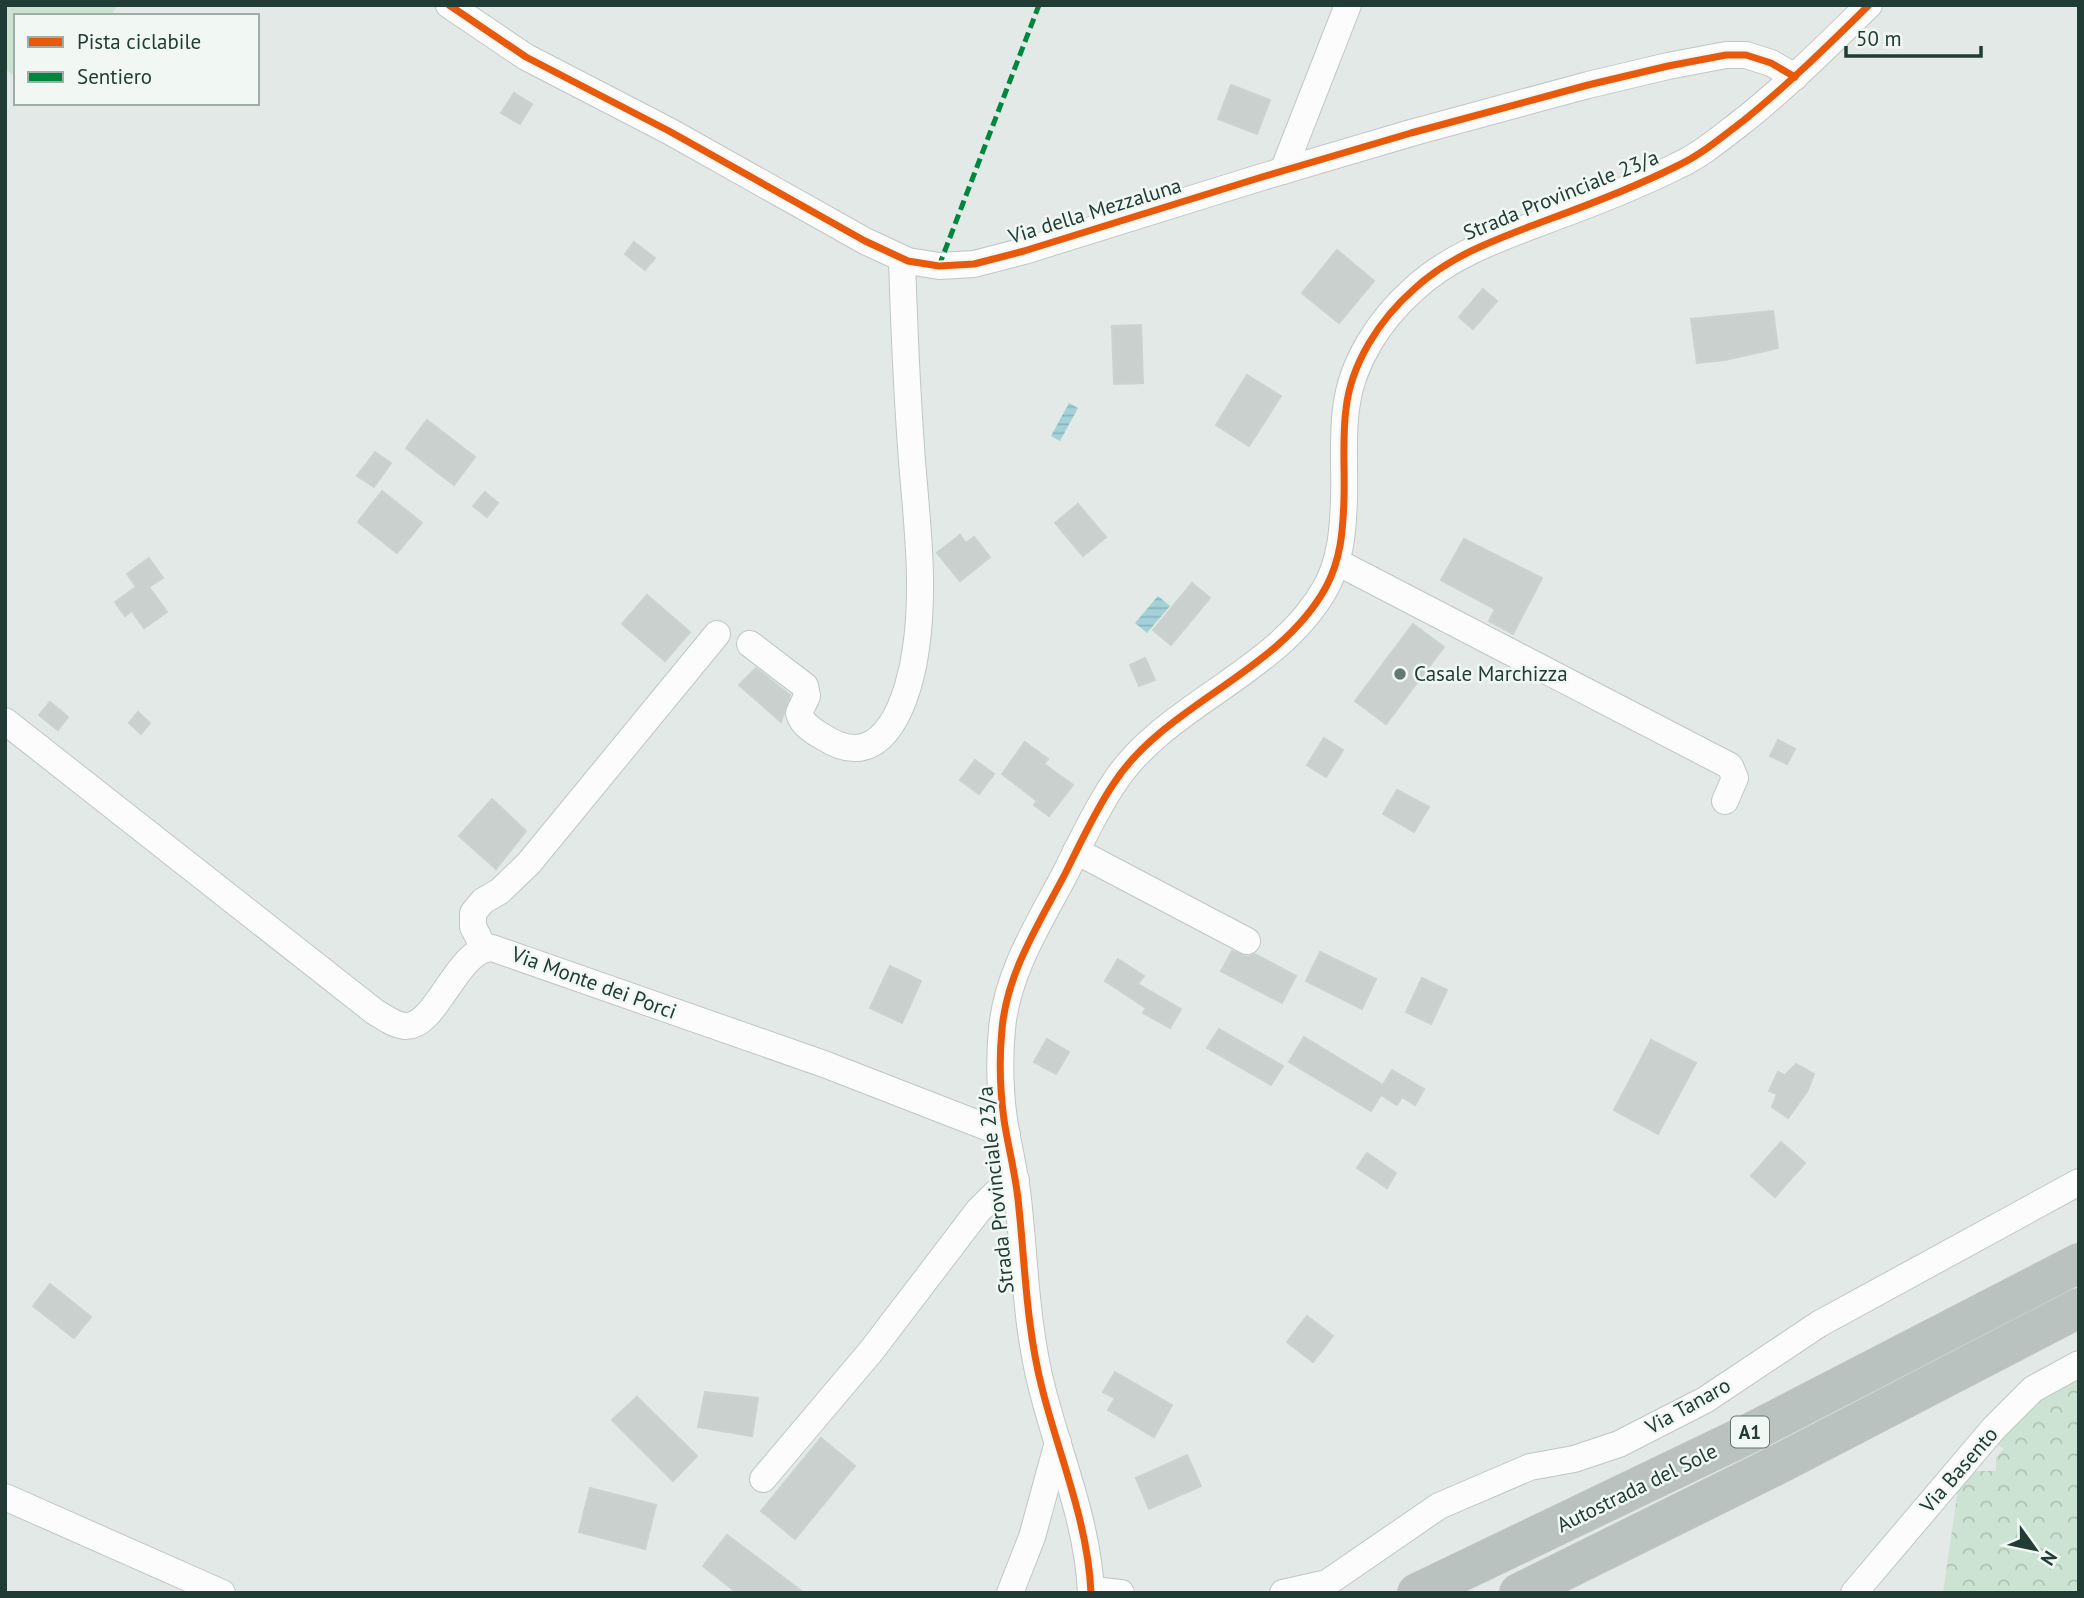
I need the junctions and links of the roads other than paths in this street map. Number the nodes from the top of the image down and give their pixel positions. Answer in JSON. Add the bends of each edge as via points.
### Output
{"nodes":[{"id":1,"x":449,"y":5,"type":"edge"},
{"id":2,"x":1348,"y":5,"type":"edge"},
{"id":3,"x":1869,"y":5,"type":"edge"},
{"id":4,"x":1795,"y":77,"type":"junction"},
{"id":5,"x":1283,"y":171,"type":"junction"},
{"id":6,"x":902,"y":259,"type":"junction"},
{"id":7,"x":1337,"y":562,"type":"junction"},
{"id":8,"x":718,"y":634,"type":"dead end"},
{"id":9,"x":750,"y":644,"type":"dead end"},
{"id":10,"x":5,"y":721,"type":"edge"},
{"id":11,"x":1725,"y":801,"type":"dead end"},
{"id":12,"x":1076,"y":852,"type":"junction"},
{"id":13,"x":1247,"y":942,"type":"dead end"},
{"id":14,"x":484,"y":948,"type":"junction"},
{"id":15,"x":1007,"y":1135,"type":"junction"},
{"id":16,"x":1016,"y":1180,"type":"junction"},
{"id":17,"x":2079,"y":1182,"type":"edge"},
{"id":18,"x":2079,"y":1263,"type":"edge"},
{"id":19,"x":2079,"y":1308,"type":"edge"},
{"id":20,"x":2079,"y":1364,"type":"edge"},
{"id":21,"x":1058,"y":1442,"type":"junction"},
{"id":22,"x":763,"y":1479,"type":"dead end"},
{"id":23,"x":5,"y":1497,"type":"edge"},
{"id":24,"x":1091,"y":1591,"type":"edge"},
{"id":25,"x":222,"y":1593,"type":"edge"},
{"id":26,"x":1010,"y":1593,"type":"edge"},
{"id":27,"x":1121,"y":1593,"type":"edge"},
{"id":28,"x":1283,"y":1593,"type":"edge"},
{"id":29,"x":1417,"y":1593,"type":"edge"},
{"id":30,"x":1519,"y":1593,"type":"edge"},
{"id":31,"x":1854,"y":1593,"type":"edge"}],
"edges":[{"from":1,"to":6,"type":"street","name":"Via della Mezzaluna","via":[[526,57]]},
{"from":2,"to":5,"type":"street"},
{"from":3,"to":4,"type":"street","name":"Strada Provinciale 23/a"},
{"from":4,"to":5,"type":"street","name":"Via della Mezzaluna","via":[[1746,55],[1717,57],[1588,85]]},
{"from":4,"to":7,"type":"street","name":"Strada Provinciale 23/a","via":[[1687,161],[1474,249],[1405,297],[1371,341],[1350,387]]},
{"from":5,"to":6,"type":"street","name":"Via della Mezzaluna","via":[[990,261],[947,266]]},
{"from":6,"to":9,"type":"street","via":[[920,589],[916,650],[901,706],[887,731],[874,742],[860,749],[841,747],[802,722],[799,713],[807,696],[805,685]]},
{"from":7,"to":11,"type":"street","via":[[1730,766],[1735,778]]},
{"from":7,"to":12,"type":"street","name":"Strada Provinciale 23/a","via":[[1316,603],[1290,634],[1135,757],[1110,790]]},
{"from":8,"to":14,"type":"street","via":[[530,863],[475,909],[472,922]]},
{"from":10,"to":14,"type":"street","name":"Via Monte dei Porci","via":[[394,1023],[411,1026],[421,1021],[471,957]]},
{"from":12,"to":13,"type":"street"},
{"from":12,"to":15,"type":"street","name":"Strada Provinciale 23/a","via":[[1028,943],[1007,999],[1001,1061]]},
{"from":14,"to":15,"type":"street","name":"Via Monte dei Porci","via":[[508,952],[824,1064]]},
{"from":15,"to":16,"type":"street","name":"Strada Provinciale 23/a"},
{"from":16,"to":21,"type":"street","name":"Strada Provinciale 23/a","via":[[1033,1349]]},
{"from":16,"to":22,"type":"street","via":[[978,1211],[872,1350]]},
{"from":17,"to":28,"type":"street","name":"Via Tanaro","via":[[1819,1324],[1705,1400],[1619,1444],[1530,1467],[1439,1506],[1326,1583]]},
{"from":18,"to":29,"type":"highway","name":"Autostrada del Sole","number":"A1","via":[[1746,1434]]},
{"from":19,"to":30,"type":"highway","name":"Autostrada del Sole","number":"A1"},
{"from":20,"to":31,"type":"street","name":"Via Basento","via":[[2033,1389],[1994,1428]]},
{"from":21,"to":24,"type":"street","name":"Strada Provinciale 23/a","via":[[1086,1544]]},
{"from":21,"to":26,"type":"street","via":[[1032,1537]]},
{"from":23,"to":25,"type":"street"},
{"from":24,"to":27,"type":"street"}]}
